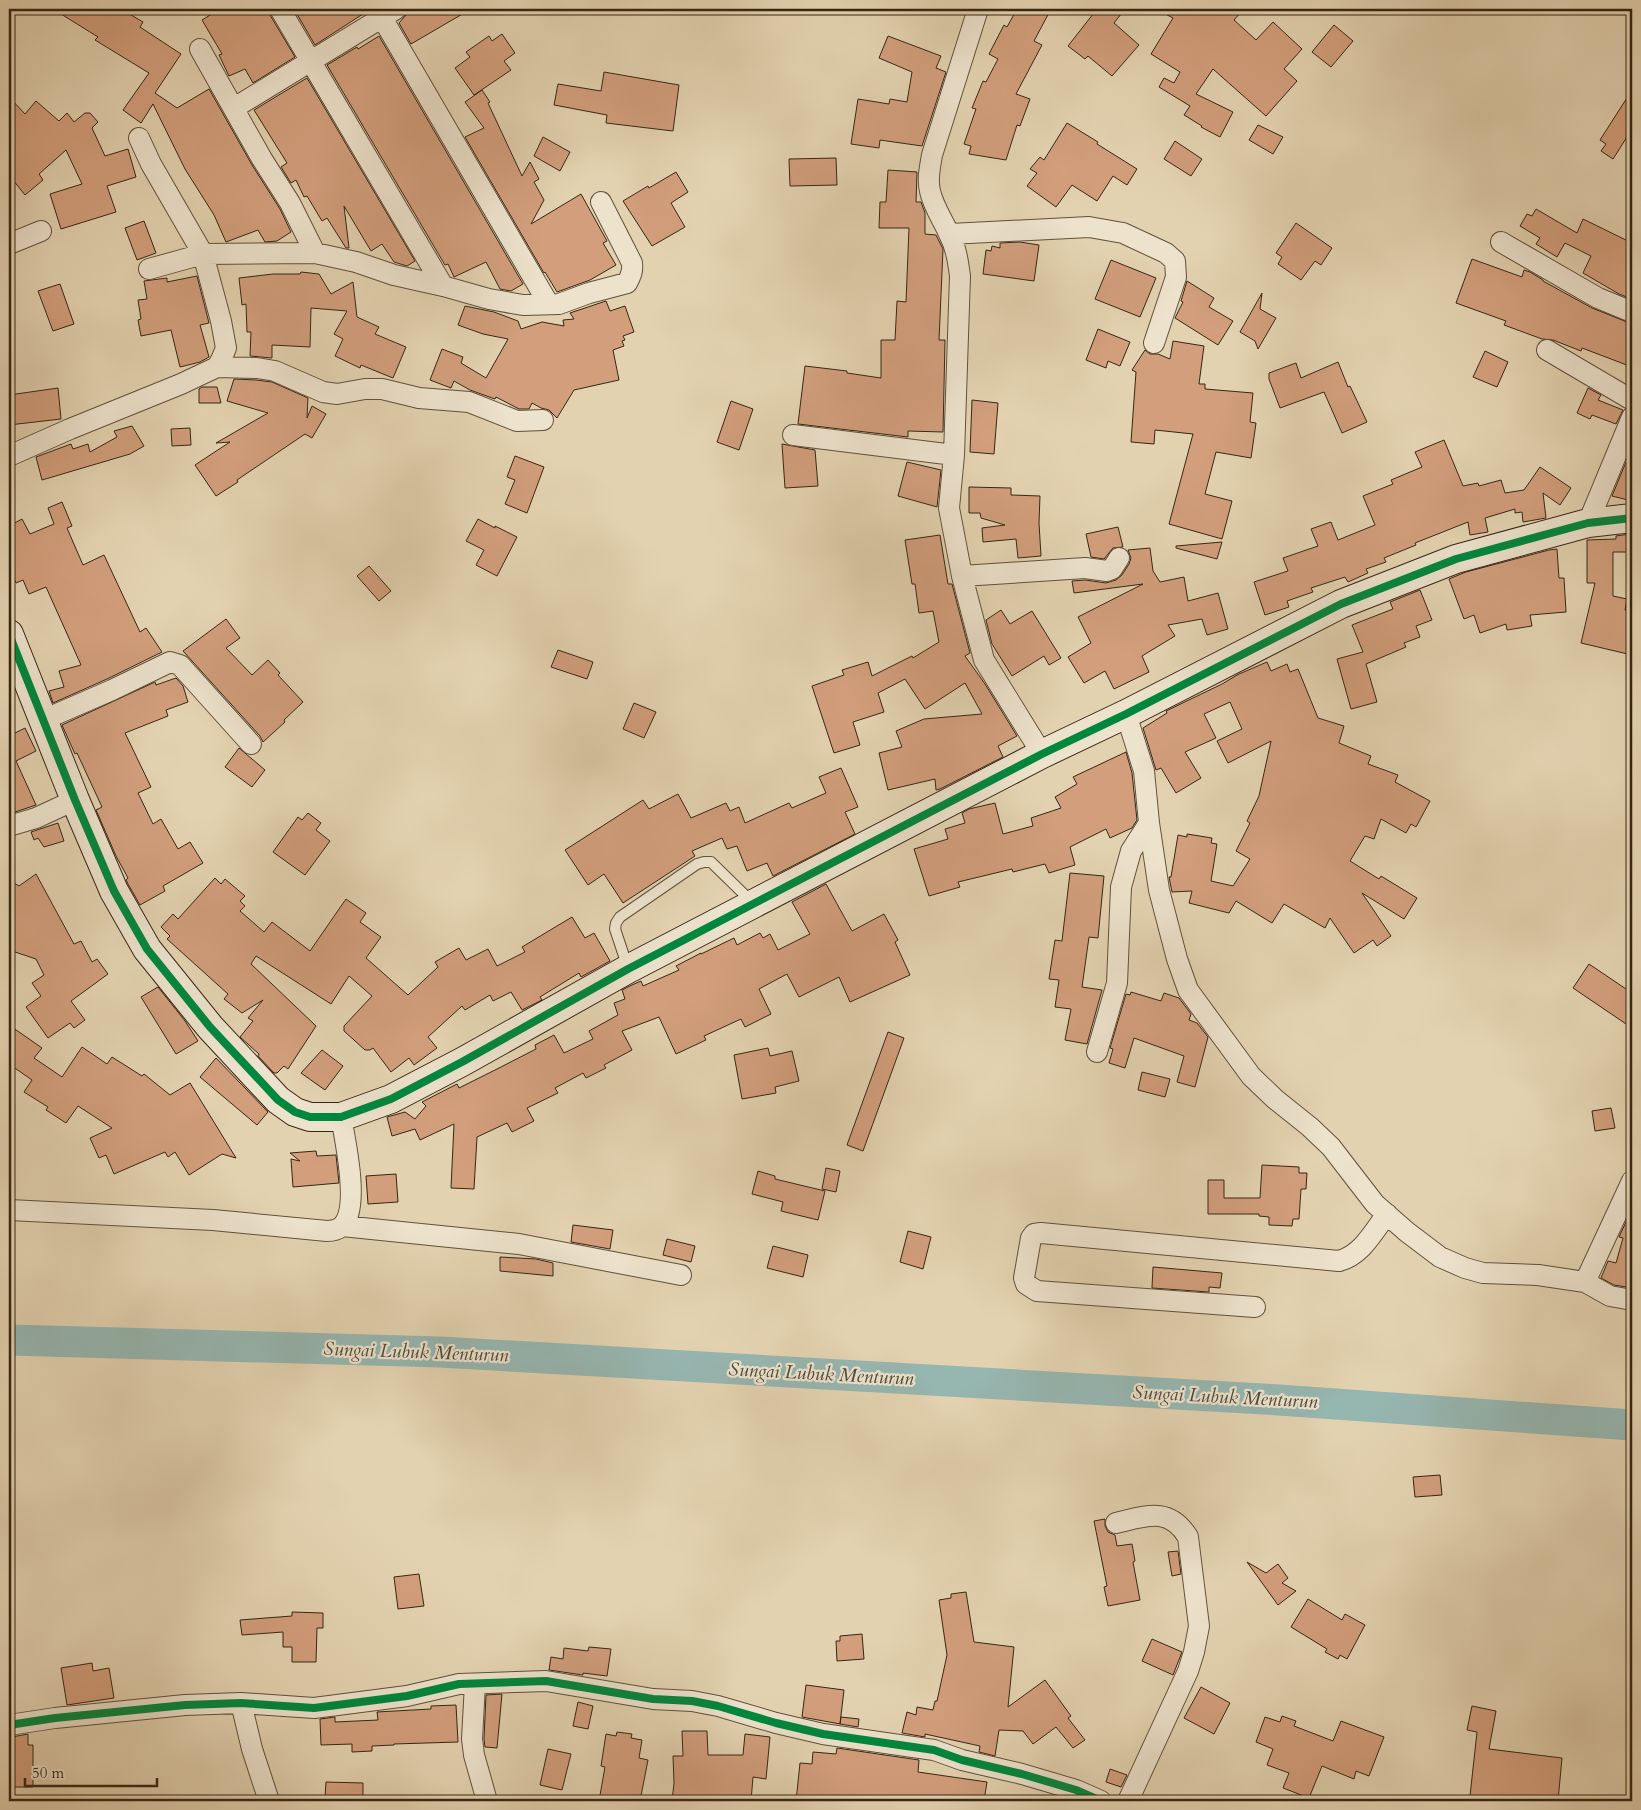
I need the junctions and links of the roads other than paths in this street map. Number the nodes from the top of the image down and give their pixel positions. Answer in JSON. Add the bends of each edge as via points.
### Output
{"nodes":[{"id":1,"x":280,"y":9,"type":"edge"},
{"id":2,"x":978,"y":9,"type":"edge"},
{"id":3,"x":385,"y":12,"type":"edge"},
{"id":4,"x":200,"y":49,"type":"dead end"},
{"id":5,"x":311,"y":60,"type":"junction"},
{"id":6,"x":234,"y":108,"type":"junction"},
{"id":7,"x":139,"y":138,"type":"dead end"},
{"id":8,"x":601,"y":202,"type":"dead end"},
{"id":9,"x":41,"y":231,"type":"dead end"},
{"id":10,"x":950,"y":234,"type":"junction"},
{"id":11,"x":1501,"y":242,"type":"dead end"},
{"id":12,"x":9,"y":244,"type":"edge"},
{"id":13,"x":315,"y":253,"type":"junction"},
{"id":14,"x":203,"y":254,"type":"junction"},
{"id":15,"x":149,"y":269,"type":"dead end"},
{"id":16,"x":442,"y":286,"type":"junction"},
{"id":17,"x":548,"y":303,"type":"junction"},
{"id":18,"x":1632,"y":312,"type":"edge"},
{"id":19,"x":1154,"y":343,"type":"dead end"},
{"id":20,"x":1547,"y":350,"type":"dead end"},
{"id":21,"x":218,"y":367,"type":"junction"},
{"id":22,"x":1632,"y":400,"type":"edge"},
{"id":23,"x":1632,"y":417,"type":"edge"},
{"id":24,"x":543,"y":420,"type":"dead end"},
{"id":25,"x":793,"y":435,"type":"dead end"},
{"id":26,"x":9,"y":456,"type":"edge"},
{"id":27,"x":954,"y":456,"type":"junction"},
{"id":28,"x":1632,"y":518,"type":"edge"},
{"id":29,"x":1588,"y":523,"type":"junction"},
{"id":30,"x":1119,"y":558,"type":"dead end"},
{"id":31,"x":962,"y":576,"type":"junction"},
{"id":32,"x":9,"y":634,"type":"edge"},
{"id":33,"x":1126,"y":714,"type":"junction"},
{"id":34,"x":43,"y":720,"type":"junction"},
{"id":35,"x":251,"y":744,"type":"dead end"},
{"id":36,"x":1042,"y":754,"type":"junction"},
{"id":37,"x":75,"y":800,"type":"junction"},
{"id":38,"x":1149,"y":823,"type":"junction"},
{"id":39,"x":9,"y":826,"type":"edge"},
{"id":40,"x":753,"y":904,"type":"junction"},
{"id":41,"x":628,"y":969,"type":"junction"},
{"id":42,"x":1097,"y":1052,"type":"dead end"},
{"id":43,"x":342,"y":1118,"type":"junction"},
{"id":44,"x":1632,"y":1181,"type":"edge"},
{"id":45,"x":9,"y":1210,"type":"edge"},
{"id":46,"x":1387,"y":1214,"type":"junction"},
{"id":47,"x":342,"y":1226,"type":"junction"},
{"id":48,"x":681,"y":1275,"type":"dead end"},
{"id":49,"x":1585,"y":1282,"type":"junction"},
{"id":50,"x":1632,"y":1300,"type":"edge"},
{"id":51,"x":1255,"y":1307,"type":"dead end"},
{"id":52,"x":1116,"y":1523,"type":"dead end"},
{"id":53,"x":475,"y":1684,"type":"junction"},
{"id":54,"x":241,"y":1703,"type":"junction"},
{"id":55,"x":9,"y":1725,"type":"edge"},
{"id":56,"x":269,"y":1801,"type":"edge"},
{"id":57,"x":487,"y":1801,"type":"edge"},
{"id":58,"x":1102,"y":1801,"type":"edge"},
{"id":59,"x":1128,"y":1801,"type":"edge"}],
"edges":[{"from":1,"to":5,"type":"street"},
{"from":2,"to":10,"type":"street","via":[[932,155],[929,177],[930,191]]},
{"from":3,"to":5,"type":"street"},
{"from":3,"to":17,"type":"street"},
{"from":4,"to":6,"type":"street"},
{"from":5,"to":6,"type":"street"},
{"from":5,"to":16,"type":"street"},
{"from":6,"to":13,"type":"street","via":[[290,202]]},
{"from":7,"to":14,"type":"street"},
{"from":8,"to":17,"type":"street","via":[[632,263],[630,277],[626,283],[559,304]]},
{"from":9,"to":12,"type":"street"},
{"from":10,"to":19,"type":"street","via":[[1089,227],[1123,233],[1166,253],[1175,261],[1176,277]]},
{"from":10,"to":27,"type":"street","via":[[960,276]]},
{"from":11,"to":18,"type":"street","via":[[1598,298]]},
{"from":13,"to":14,"type":"street"},
{"from":13,"to":16,"type":"street"},
{"from":14,"to":15,"type":"street"},
{"from":14,"to":21,"type":"street","via":[[226,348]]},
{"from":16,"to":17,"type":"street","via":[[523,305]]},
{"from":20,"to":22,"type":"street"},
{"from":21,"to":24,"type":"street","via":[[275,371],[323,392],[338,394],[382,389],[419,398],[469,402],[518,422]]},
{"from":21,"to":26,"type":"street"},
{"from":23,"to":29,"type":"street"},
{"from":25,"to":27,"type":"street"},
{"from":27,"to":31,"type":"street","via":[[949,508]]},
{"from":28,"to":29,"type":"street"},
{"from":29,"to":33,"type":"street","via":[[1456,559],[1341,604]]},
{"from":30,"to":31,"type":"street","via":[[1107,571],[1085,568]]},
{"from":31,"to":36,"type":"street","via":[[984,660]]},
{"from":32,"to":34,"type":"street"},
{"from":33,"to":36,"type":"street"},
{"from":33,"to":38,"type":"street","via":[[1144,771]]},
{"from":34,"to":35,"type":"street","via":[[170,662],[180,665]]},
{"from":34,"to":37,"type":"street"},
{"from":36,"to":40,"type":"street"},
{"from":37,"to":39,"type":"street"},
{"from":37,"to":43,"type":"street","via":[[114,891],[147,949],[210,1027],[278,1100],[295,1112],[310,1117]]},
{"from":38,"to":42,"type":"street","via":[[1131,851],[1121,886],[1116,983]]},
{"from":38,"to":46,"type":"street","via":[[1159,890],[1188,990],[1251,1076],[1331,1148],[1375,1204]]},
{"from":40,"to":41,"type":"street"},
{"from":40,"to":41,"type":"lane","via":[[711,862],[697,864],[616,923]]},
{"from":41,"to":43,"type":"street","via":[[399,1095]]},
{"from":43,"to":47,"type":"street","via":[[351,1181],[350,1208]]},
{"from":44,"to":49,"type":"street"},
{"from":45,"to":47,"type":"street","via":[[213,1220],[327,1231]]},
{"from":46,"to":49,"type":"street","via":[[1440,1256],[1464,1268],[1483,1273],[1538,1275]]},
{"from":46,"to":51,"type":"street","via":[[1356,1254],[1339,1261],[1041,1233],[1031,1238],[1024,1278],[1026,1284],[1037,1291]]},
{"from":47,"to":48,"type":"street","via":[[519,1244]]},
{"from":49,"to":50,"type":"street","via":[[1610,1296]]},
{"from":52,"to":59,"type":"street","via":[[1153,1515],[1169,1517],[1183,1529],[1188,1537],[1199,1626],[1188,1671]]},
{"from":53,"to":54,"type":"street","via":[[314,1708]]},
{"from":53,"to":57,"type":"street","via":[[472,1739]]},
{"from":53,"to":58,"type":"street","via":[[546,1681],[653,1699],[692,1701],[824,1734],[934,1750],[1076,1790]]},
{"from":54,"to":55,"type":"street","via":[[185,1705]]},
{"from":54,"to":56,"type":"street"}]}
